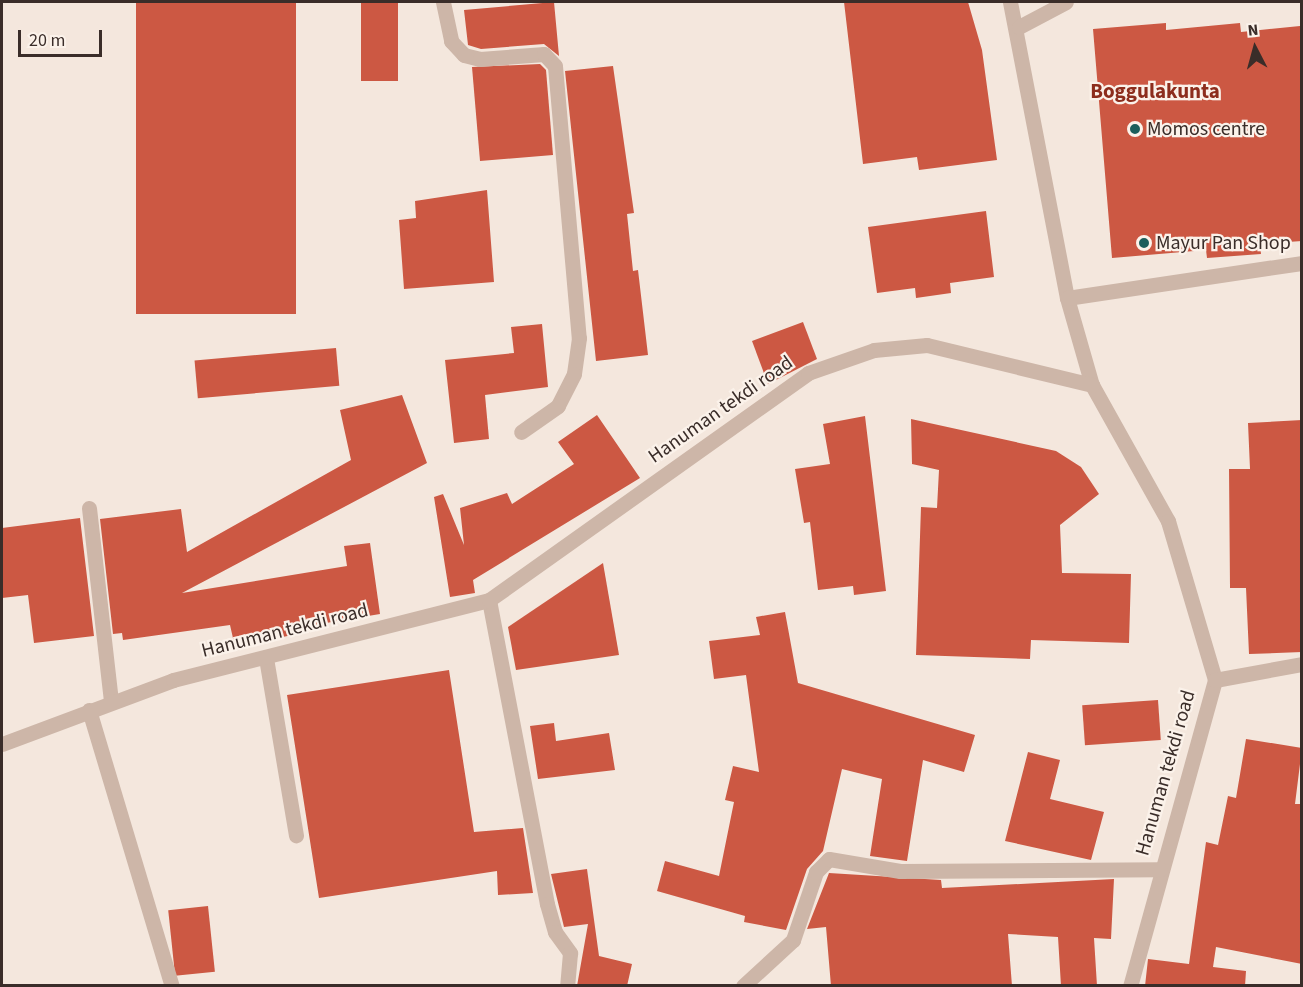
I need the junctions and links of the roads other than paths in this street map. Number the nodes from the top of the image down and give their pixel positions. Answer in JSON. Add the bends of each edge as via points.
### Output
{"nodes":[{"id":1,"x":443,"y":2,"type":"edge"},
{"id":2,"x":1010,"y":2,"type":"edge"},
{"id":3,"x":1066,"y":2,"type":"edge"},
{"id":4,"x":1019,"y":27,"type":"junction"},
{"id":5,"x":1302,"y":263,"type":"edge"},
{"id":6,"x":1067,"y":298,"type":"junction"},
{"id":7,"x":1092,"y":386,"type":"junction"},
{"id":8,"x":521,"y":432,"type":"dead end"},
{"id":9,"x":89,"y":508,"type":"dead end"},
{"id":10,"x":489,"y":600,"type":"junction"},
{"id":11,"x":266,"y":658,"type":"junction"},
{"id":12,"x":1302,"y":664,"type":"edge"},
{"id":13,"x":1215,"y":680,"type":"junction"},
{"id":14,"x":111,"y":702,"type":"junction"},
{"id":15,"x":89,"y":710,"type":"junction"},
{"id":16,"x":2,"y":744,"type":"edge"},
{"id":17,"x":296,"y":835,"type":"dead end"},
{"id":18,"x":1160,"y":869,"type":"junction"},
{"id":19,"x":172,"y":986,"type":"edge"},
{"id":20,"x":567,"y":986,"type":"edge"},
{"id":21,"x":743,"y":986,"type":"edge"},
{"id":22,"x":1130,"y":986,"type":"edge"}],
"edges":[{"from":1,"to":8,"type":"street","via":[[451,42],[464,55],[480,59],[544,54],[555,66],[579,338],[574,374],[558,406]]},
{"from":2,"to":4,"type":"street"},
{"from":3,"to":4,"type":"street"},
{"from":4,"to":6,"type":"street"},
{"from":5,"to":6,"type":"street"},
{"from":6,"to":7,"type":"street"},
{"from":7,"to":10,"type":"street","name":"Hanuman tekdi road","via":[[927,345],[874,350],[808,373]]},
{"from":7,"to":13,"type":"street","name":"Hanuman tekdi road","via":[[1168,521]]},
{"from":9,"to":14,"type":"street"},
{"from":10,"to":11,"type":"street","name":"Hanuman tekdi road"},
{"from":10,"to":20,"type":"street","via":[[547,903],[555,932],[570,953]]},
{"from":11,"to":14,"type":"street","name":"Hanuman tekdi road"},
{"from":11,"to":17,"type":"street"},
{"from":12,"to":13,"type":"street"},
{"from":13,"to":18,"type":"street","name":"Hanuman tekdi road"},
{"from":14,"to":15,"type":"street","name":"Hanuman tekdi road"},
{"from":15,"to":16,"type":"street","name":"Hanuman tekdi road"},
{"from":15,"to":19,"type":"street"},
{"from":18,"to":21,"type":"street","via":[[900,871],[829,859],[816,873],[793,940]]},
{"from":18,"to":22,"type":"street","name":"Hanuman tekdi road"}]}
